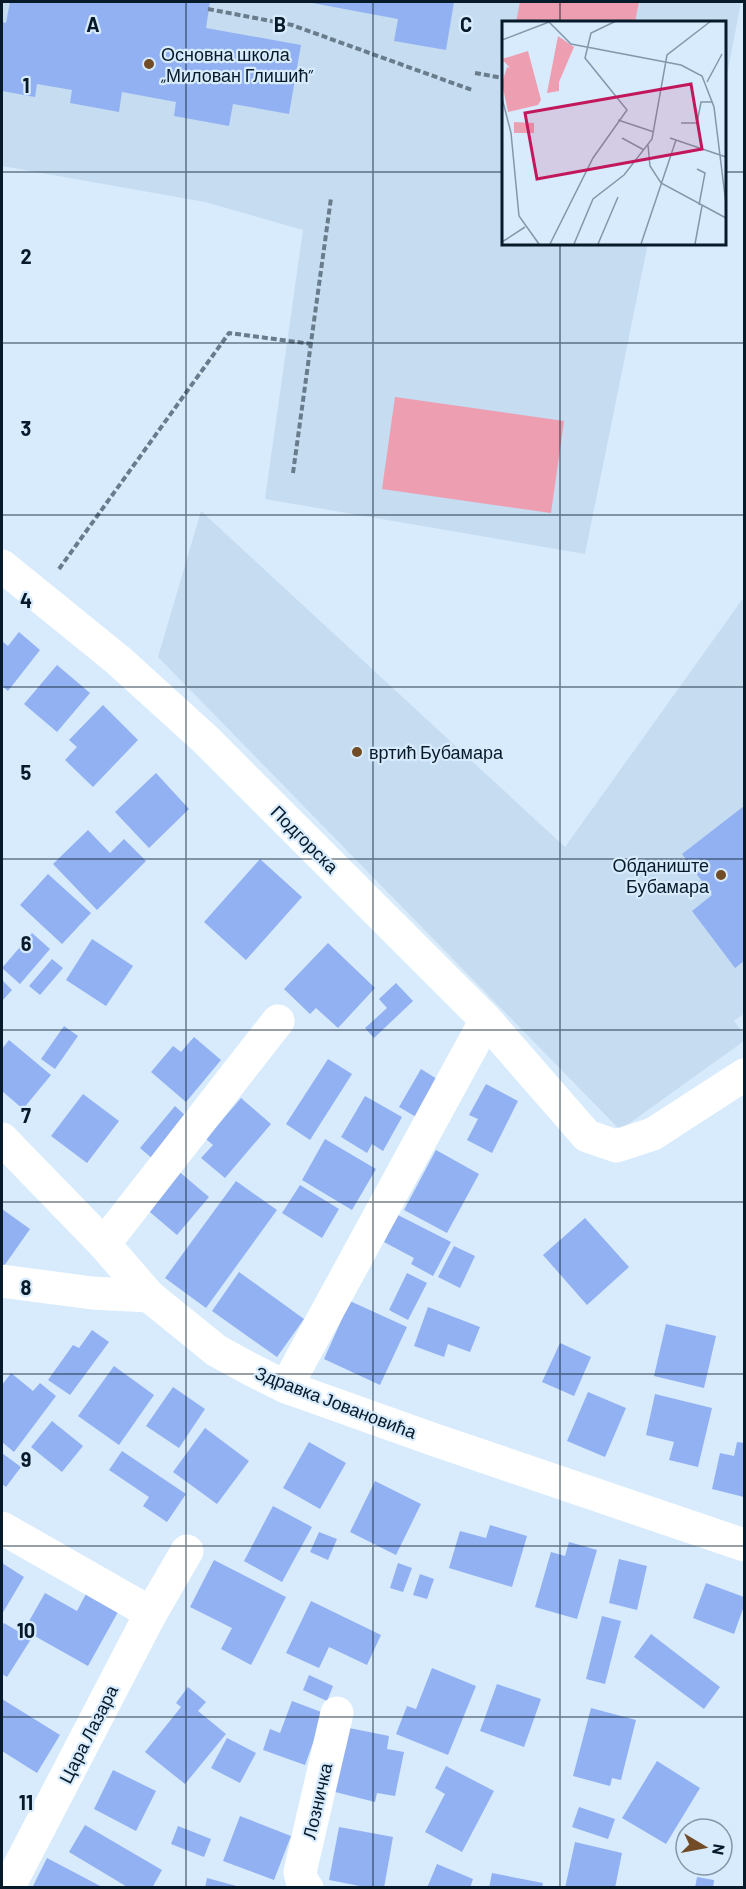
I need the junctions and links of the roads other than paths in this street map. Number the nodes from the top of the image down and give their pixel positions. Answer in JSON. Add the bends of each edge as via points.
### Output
{"nodes":[{"id":1,"x":2,"y":566,"type":"edge"},
{"id":2,"x":486,"y":1020,"type":"junction"},
{"id":3,"x":278,"y":1021,"type":"dead end"},
{"id":4,"x":744,"y":1075,"type":"edge"},
{"id":5,"x":2,"y":1139,"type":"edge"},
{"id":6,"x":104,"y":1244,"type":"junction"},
{"id":7,"x":2,"y":1281,"type":"edge"},
{"id":8,"x":149,"y":1296,"type":"junction"},
{"id":9,"x":286,"y":1387,"type":"junction"},
{"id":10,"x":2,"y":1528,"type":"edge"},
{"id":11,"x":744,"y":1545,"type":"edge"},
{"id":12,"x":188,"y":1551,"type":"dead end"},
{"id":13,"x":151,"y":1613,"type":"junction"},
{"id":14,"x":337,"y":1713,"type":"dead end"},
{"id":15,"x":8,"y":1887,"type":"edge"},
{"id":16,"x":307,"y":1887,"type":"edge"}],
"edges":[{"from":1,"to":2,"type":"street","name":"Подгорска","via":[[118,660],[205,739]]},
{"from":2,"to":4,"type":"street","name":"Подгорска","via":[[586,1136],[616,1146],[653,1134]]},
{"from":2,"to":9,"type":"street"},
{"from":3,"to":6,"type":"street"},
{"from":5,"to":6,"type":"street","name":"Здравка Јовановића"},
{"from":6,"to":8,"type":"street","name":"Здравка Јовановића"},
{"from":7,"to":8,"type":"street"},
{"from":8,"to":9,"type":"street","name":"Здравка Јовановића","via":[[217,1351]]},
{"from":9,"to":11,"type":"street","name":"Здравка Јовановића"},
{"from":10,"to":13,"type":"street"},
{"from":12,"to":13,"type":"street","name":"Цара Лазара"},
{"from":13,"to":15,"type":"street","name":"Цара Лазара"},
{"from":14,"to":16,"type":"street","name":"Лозничка","via":[[300,1872]]}]}
